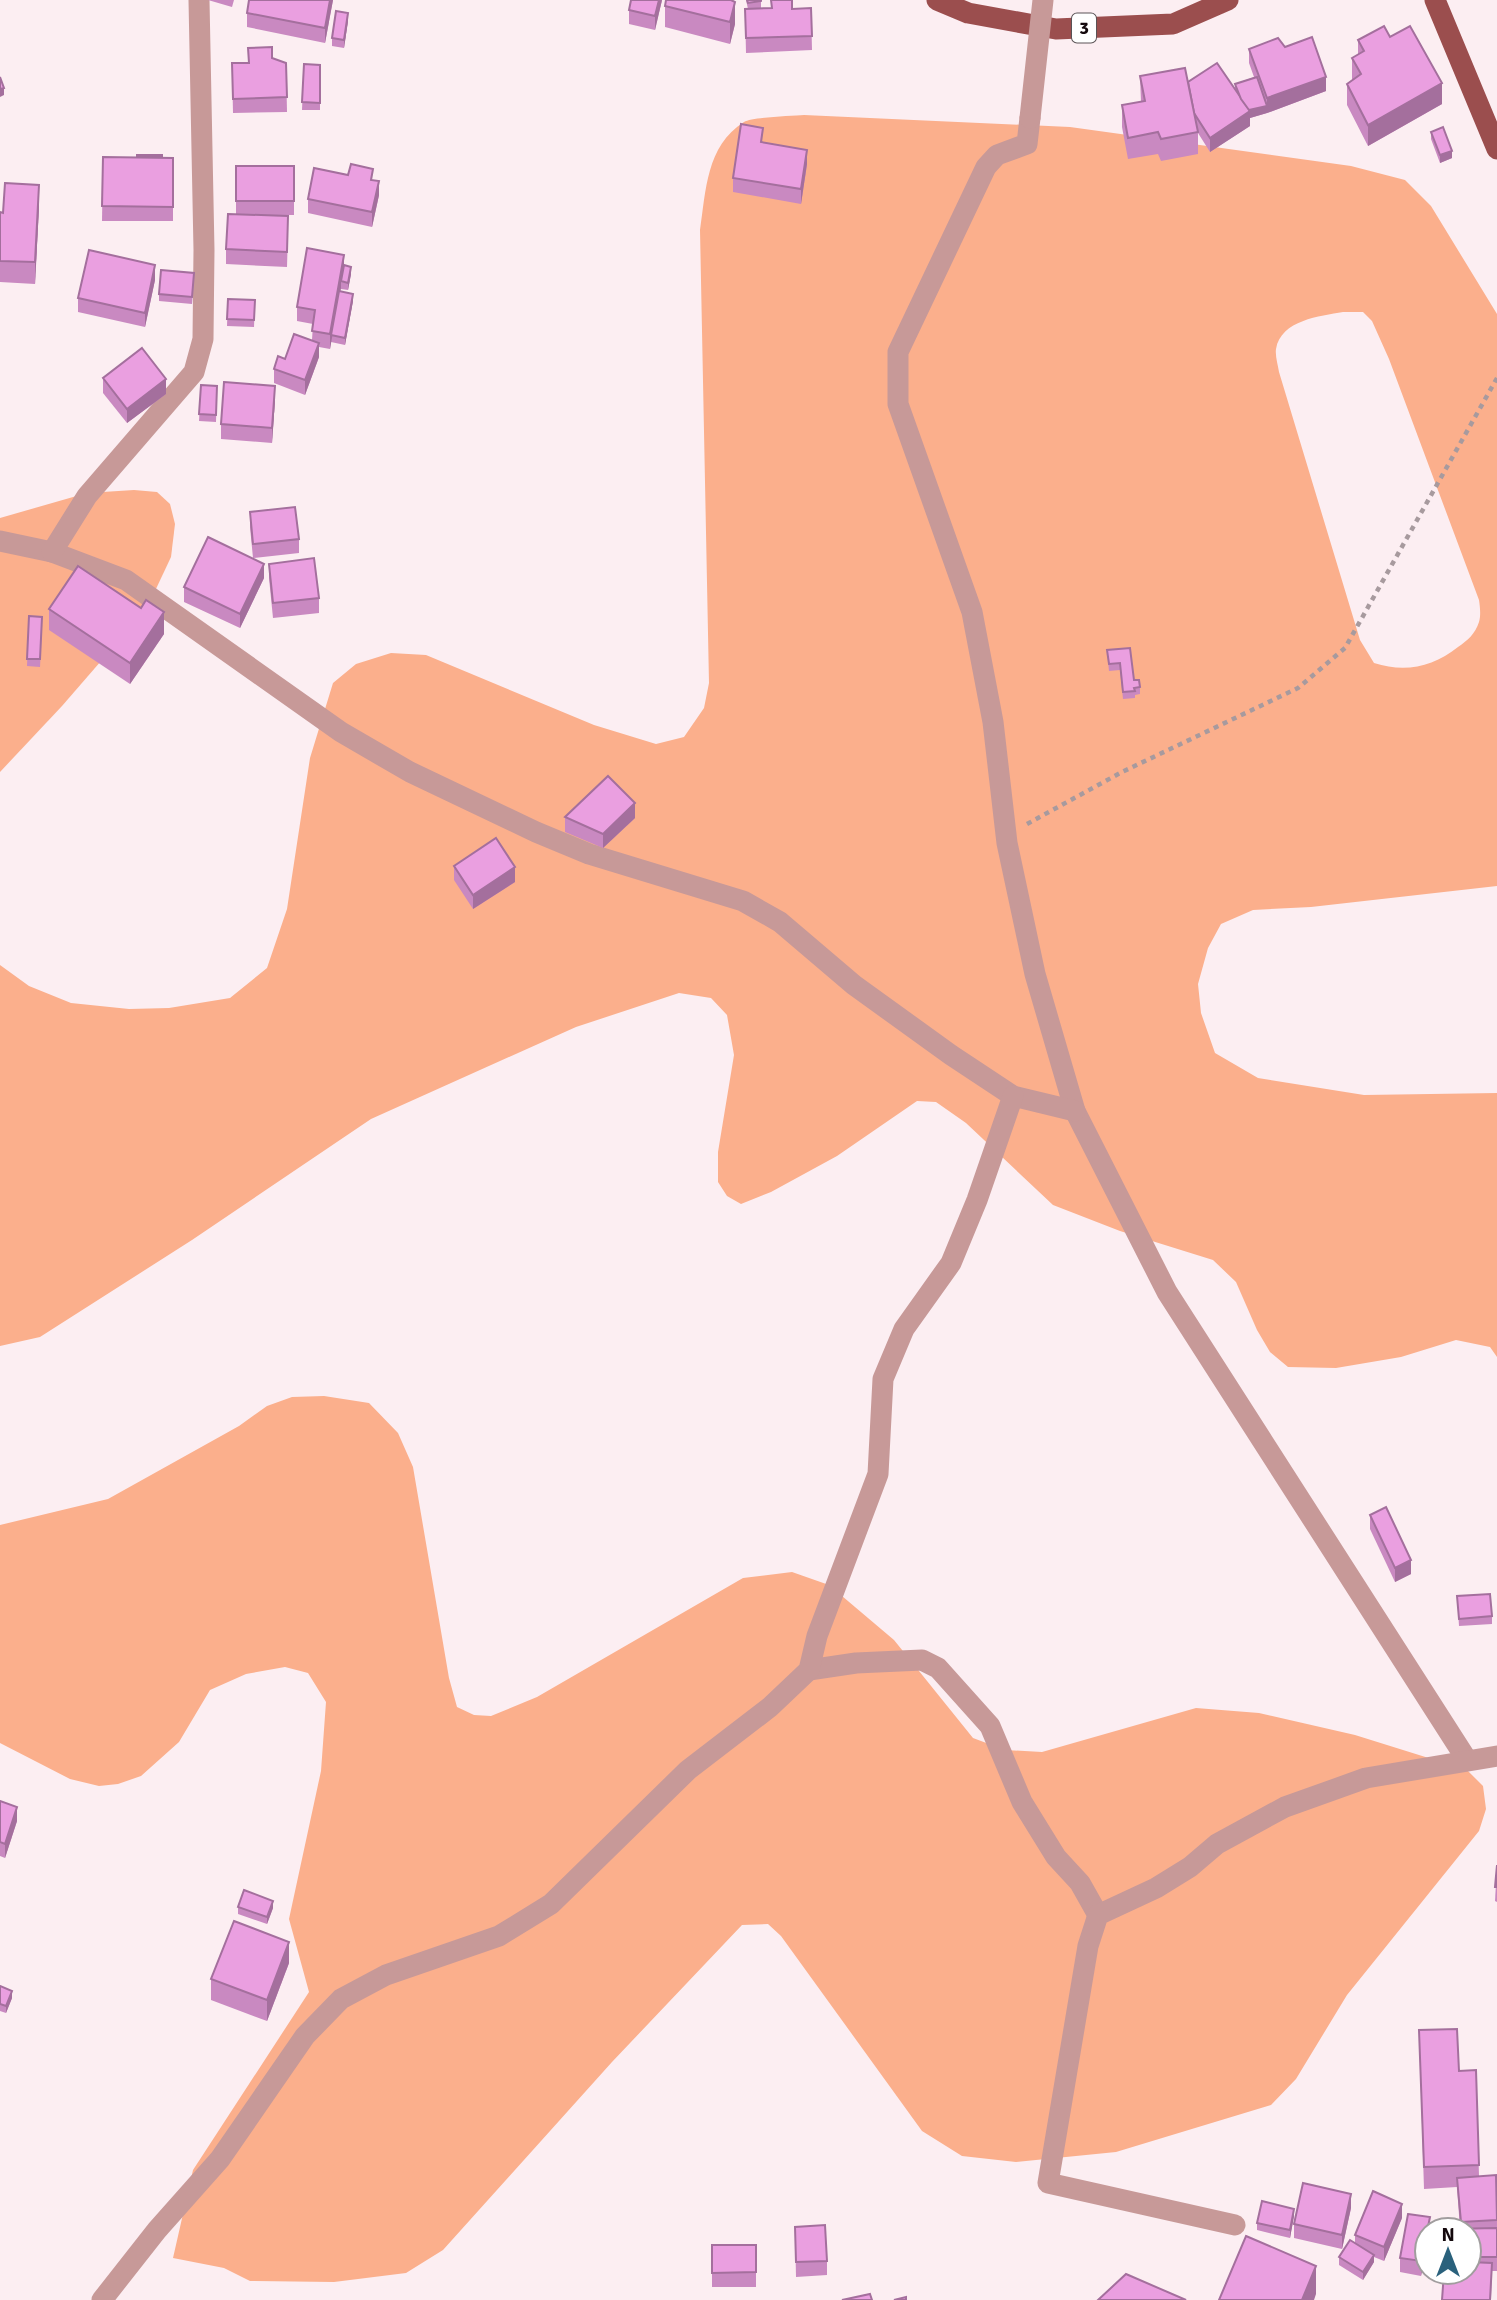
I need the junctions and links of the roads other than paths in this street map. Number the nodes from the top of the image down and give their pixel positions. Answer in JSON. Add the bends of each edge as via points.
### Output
{"nodes":[{"id":1,"x":199,"y":0,"type":"edge"},
{"id":2,"x":937,"y":0,"type":"edge"},
{"id":3,"x":1043,"y":0,"type":"edge"},
{"id":4,"x":1228,"y":0,"type":"edge"},
{"id":5,"x":1435,"y":0,"type":"edge"},
{"id":6,"x":1497,"y":149,"type":"edge"},
{"id":7,"x":0,"y":541,"type":"edge"},
{"id":8,"x":52,"y":552,"type":"junction"},
{"id":9,"x":1013,"y":1096,"type":"junction"},
{"id":10,"x":1075,"y":1111,"type":"junction"},
{"id":11,"x":809,"y":1670,"type":"junction"},
{"id":12,"x":1497,"y":1756,"type":"edge"},
{"id":13,"x":1467,"y":1760,"type":"junction"},
{"id":14,"x":1098,"y":1915,"type":"junction"},
{"id":15,"x":1235,"y":2225,"type":"dead end"},
{"id":16,"x":102,"y":2300,"type":"edge"}],
"edges":[{"from":1,"to":8,"type":"street","via":[[203,340],[194,372],[87,496]]},
{"from":2,"to":4,"type":"main road","number":"3","via":[[968,13],[1056,29],[1173,24]]},
{"from":3,"to":10,"type":"street","bridge":true,"via":[[1027,144],[997,155],[986,167],[898,352],[898,404],[972,612],[993,722],[1005,836],[1035,974]]},
{"from":5,"to":6,"type":"main road"},
{"from":7,"to":8,"type":"street"},
{"from":8,"to":9,"type":"street","via":[[126,580],[341,732],[410,772],[589,854],[743,901],[780,922],[854,985]]},
{"from":9,"to":10,"type":"street"},
{"from":9,"to":11,"type":"street","via":[[951,1263],[904,1329],[883,1379],[878,1474],[817,1636]]},
{"from":10,"to":13,"type":"street","via":[[1167,1292]]},
{"from":11,"to":14,"type":"street","via":[[922,1660],[938,1668],[990,1726],[1022,1802]]},
{"from":11,"to":16,"type":"street","via":[[770,1707],[688,1770],[551,1904],[499,1936],[386,1975],[341,1999],[305,2036],[220,2159]]},
{"from":12,"to":13,"type":"street"},
{"from":13,"to":14,"type":"street","via":[[1366,1778],[1285,1807],[1217,1844],[1156,1888]]},
{"from":14,"to":15,"type":"street","via":[[1088,1946],[1048,2183]]}]}
